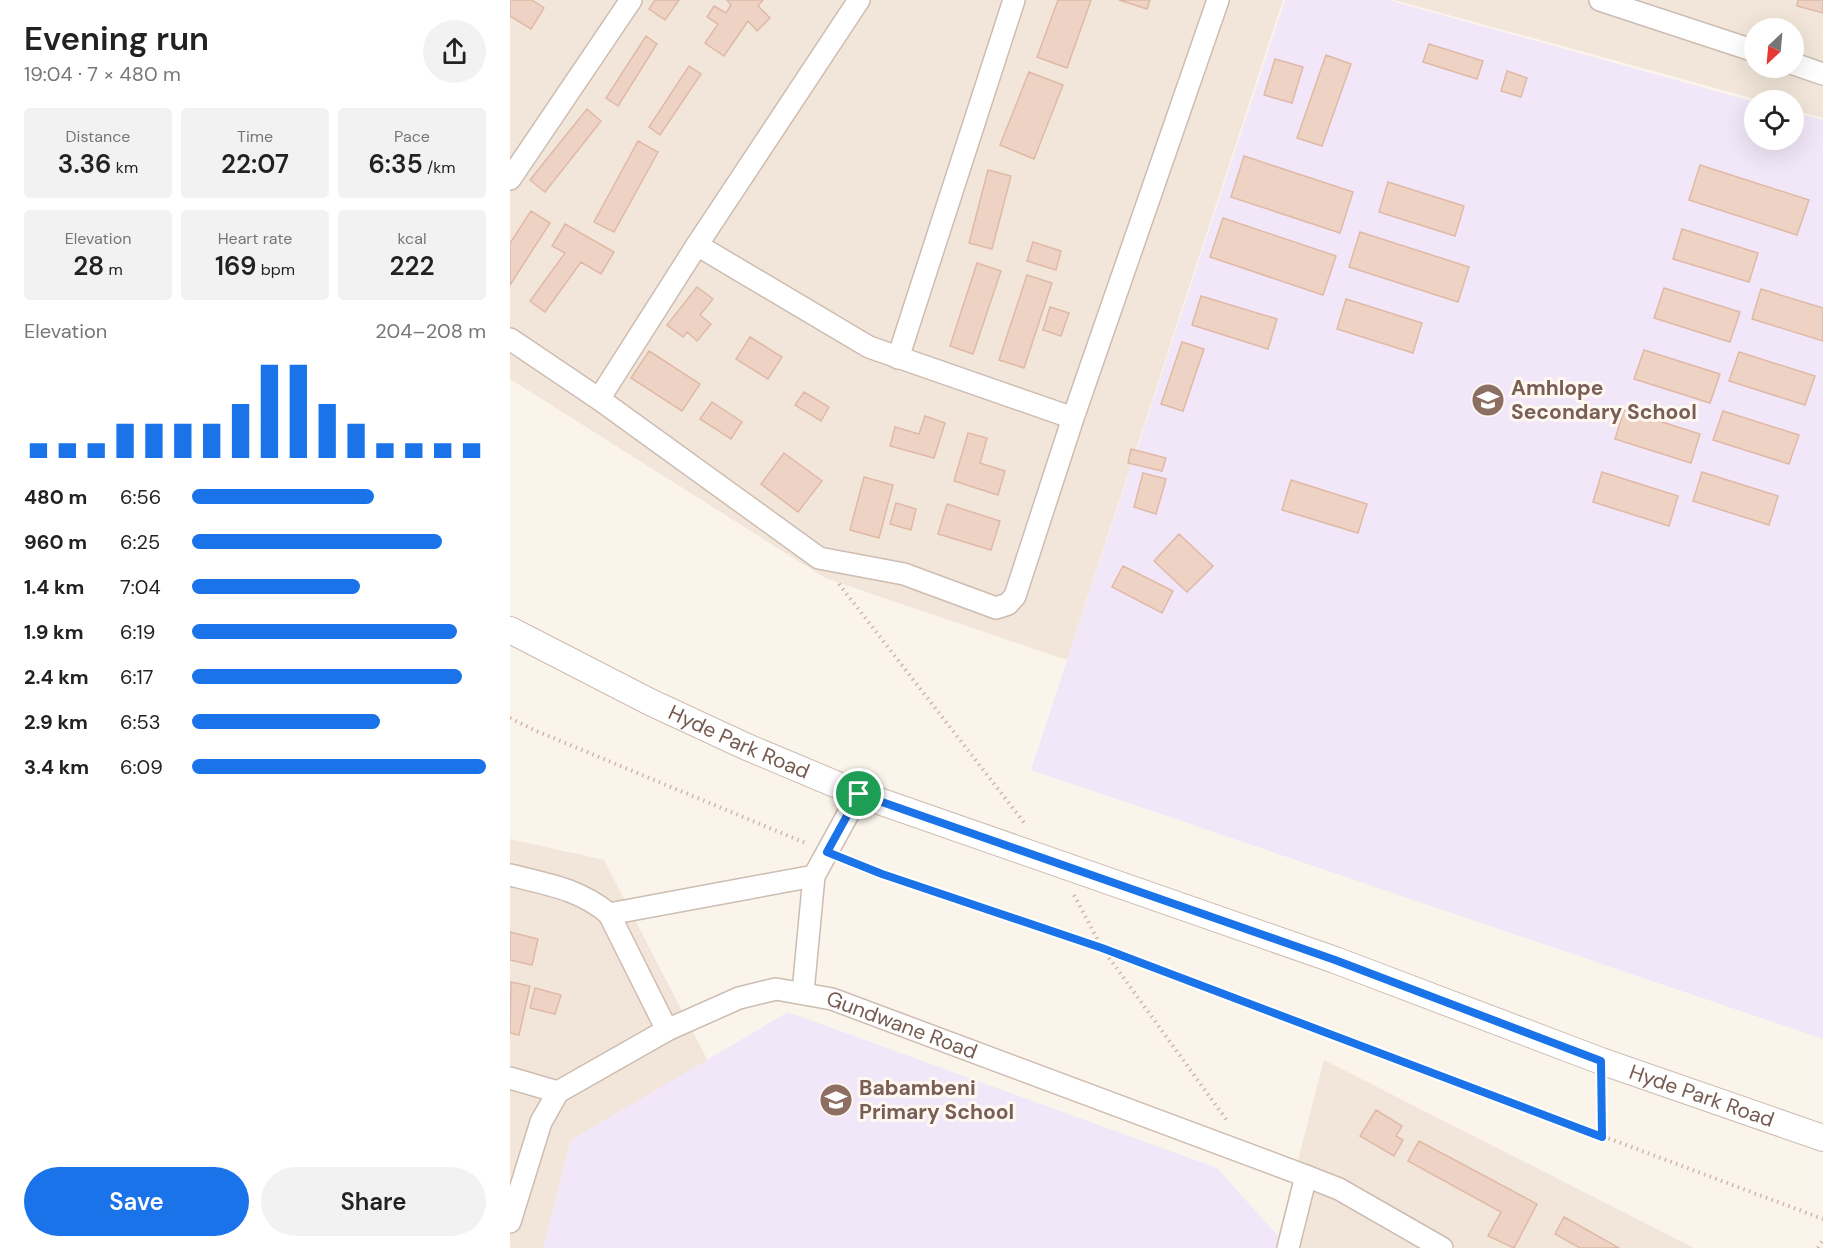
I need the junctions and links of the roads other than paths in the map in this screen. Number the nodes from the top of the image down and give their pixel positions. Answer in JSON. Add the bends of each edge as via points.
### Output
{"nodes":[{"id":1,"x":631,"y":0,"type":"edge"},
{"id":2,"x":859,"y":0,"type":"edge"},
{"id":3,"x":1014,"y":0,"type":"edge"},
{"id":4,"x":1218,"y":0,"type":"edge"},
{"id":5,"x":1600,"y":0,"type":"edge"},
{"id":6,"x":1744,"y":47,"type":"edge"},
{"id":7,"x":1804,"y":67,"type":"edge"},
{"id":8,"x":1823,"y":74,"type":"edge"},
{"id":9,"x":510,"y":179,"type":"edge"},
{"id":10,"x":697,"y":245,"type":"junction"},
{"id":11,"x":510,"y":339,"type":"edge"},
{"id":12,"x":898,"y":358,"type":"junction"},
{"id":13,"x":599,"y":399,"type":"junction"},
{"id":14,"x":1073,"y":418,"type":"junction"},
{"id":15,"x":510,"y":630,"type":"edge"},
{"id":16,"x":859,"y":794,"type":"junction"},
{"id":17,"x":510,"y":875,"type":"edge"},
{"id":18,"x":814,"y":876,"type":"junction"},
{"id":19,"x":609,"y":914,"type":"junction"},
{"id":20,"x":803,"y":992,"type":"junction"},
{"id":21,"x":667,"y":1030,"type":"junction"},
{"id":22,"x":510,"y":1078,"type":"edge"},
{"id":23,"x":558,"y":1092,"type":"junction"},
{"id":24,"x":1823,"y":1138,"type":"edge"},
{"id":25,"x":1306,"y":1176,"type":"junction"},
{"id":26,"x":510,"y":1222,"type":"edge"},
{"id":27,"x":1288,"y":1248,"type":"edge"},
{"id":28,"x":1442,"y":1248,"type":"edge"}],
"edges":[{"from":1,"to":9,"type":"street"},
{"from":2,"to":10,"type":"street"},
{"from":3,"to":12,"type":"street"},
{"from":4,"to":14,"type":"street"},
{"from":5,"to":6,"type":"street"},
{"from":7,"to":8,"type":"street"},
{"from":10,"to":12,"type":"street","via":[[849,337]]},
{"from":10,"to":13,"type":"street"},
{"from":11,"to":13,"type":"street"},
{"from":12,"to":14,"type":"street"},
{"from":13,"to":14,"type":"street","via":[[819,558],[904,574],[996,608],[1008,604],[1014,596]]},
{"from":15,"to":16,"type":"street","name":"Hyde Park Road","via":[[650,702]]},
{"from":16,"to":18,"type":"street"},
{"from":16,"to":24,"type":"street","name":"Hyde Park Road","via":[[1324,956],[1601,1061]]},
{"from":17,"to":19,"type":"street","via":[[573,891]]},
{"from":18,"to":19,"type":"street"},
{"from":18,"to":20,"type":"street"},
{"from":19,"to":21,"type":"street"},
{"from":20,"to":21,"type":"street","name":"Gundwane Road","via":[[776,989],[739,998]]},
{"from":20,"to":25,"type":"street","name":"Gundwane Road","via":[[832,999]]},
{"from":21,"to":23,"type":"street","name":"Gundwane Road"},
{"from":22,"to":23,"type":"street"},
{"from":23,"to":26,"type":"street","via":[[541,1122]]},
{"from":25,"to":27,"type":"street"},
{"from":25,"to":28,"type":"street","name":"Gundwane Road","via":[[1339,1189]]}]}
